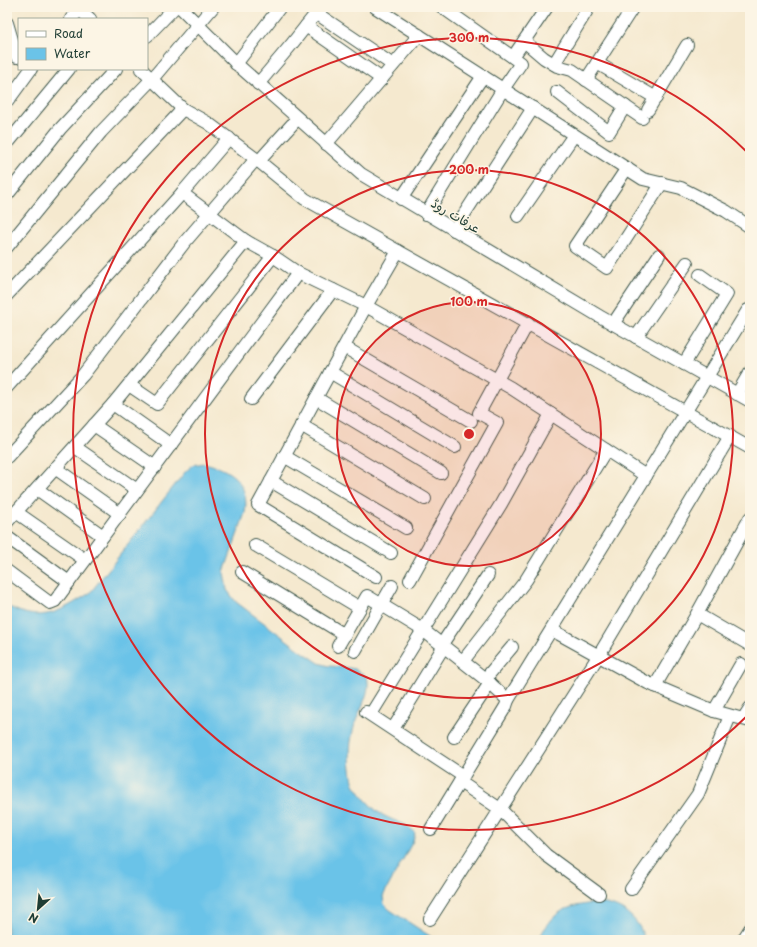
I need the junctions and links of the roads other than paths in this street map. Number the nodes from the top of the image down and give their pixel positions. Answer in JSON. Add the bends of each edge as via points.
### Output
{"nodes":[{"id":1,"x":175,"y":7,"type":"edge"},
{"id":2,"x":180,"y":7,"type":"edge"},
{"id":3,"x":213,"y":7,"type":"edge"},
{"id":4,"x":280,"y":7,"type":"edge"},
{"id":5,"x":375,"y":7,"type":"edge"},
{"id":6,"x":442,"y":7,"type":"edge"},
{"id":7,"x":547,"y":7,"type":"edge"},
{"id":8,"x":589,"y":7,"type":"edge"},
{"id":9,"x":632,"y":7,"type":"edge"},
{"id":10,"x":78,"y":8,"type":"edge"},
{"id":11,"x":318,"y":10,"type":"edge"},
{"id":12,"x":456,"y":11,"type":"edge"},
{"id":13,"x":72,"y":18,"type":"edge"},
{"id":14,"x":89,"y":18,"type":"edge"},
{"id":15,"x":7,"y":23,"type":"edge"},
{"id":16,"x":198,"y":25,"type":"junction"},
{"id":17,"x":306,"y":26,"type":"junction"},
{"id":18,"x":148,"y":35,"type":"edge"},
{"id":19,"x":419,"y":35,"type":"junction"},
{"id":20,"x":524,"y":41,"type":"junction"},
{"id":21,"x":687,"y":45,"type":"dead end"},
{"id":22,"x":17,"y":57,"type":"dead end"},
{"id":23,"x":513,"y":58,"type":"junction"},
{"id":24,"x":597,"y":63,"type":"junction"},
{"id":25,"x":236,"y":64,"type":"junction"},
{"id":26,"x":554,"y":64,"type":"junction"},
{"id":27,"x":393,"y":65,"type":"junction"},
{"id":28,"x":29,"y":70,"type":"edge"},
{"id":29,"x":68,"y":70,"type":"edge"},
{"id":30,"x":115,"y":70,"type":"edge"},
{"id":31,"x":143,"y":70,"type":"edge"},
{"id":32,"x":483,"y":76,"type":"junction"},
{"id":33,"x":152,"y":79,"type":"junction"},
{"id":34,"x":382,"y":79,"type":"junction"},
{"id":35,"x":586,"y":80,"type":"junction"},
{"id":36,"x":258,"y":84,"type":"junction"},
{"id":37,"x":503,"y":89,"type":"junction"},
{"id":38,"x":557,"y":92,"type":"dead end"},
{"id":39,"x":656,"y":98,"type":"junction"},
{"id":40,"x":7,"y":102,"type":"edge"},
{"id":41,"x":625,"y":106,"type":"junction"},
{"id":42,"x":533,"y":108,"type":"junction"},
{"id":43,"x":183,"y":109,"type":"junction"},
{"id":44,"x":297,"y":118,"type":"junction"},
{"id":45,"x":574,"y":135,"type":"junction"},
{"id":46,"x":229,"y":138,"type":"junction"},
{"id":47,"x":7,"y":144,"type":"edge"},
{"id":48,"x":326,"y":144,"type":"junction"},
{"id":49,"x":258,"y":160,"type":"junction"},
{"id":50,"x":627,"y":168,"type":"junction"},
{"id":51,"x":662,"y":184,"type":"junction"},
{"id":52,"x":182,"y":193,"type":"junction"},
{"id":53,"x":7,"y":195,"type":"edge"},
{"id":54,"x":401,"y":199,"type":"junction"},
{"id":55,"x":210,"y":214,"type":"junction"},
{"id":56,"x":426,"y":214,"type":"junction"},
{"id":57,"x":518,"y":216,"type":"dead end"},
{"id":58,"x":750,"y":227,"type":"edge"},
{"id":59,"x":454,"y":230,"type":"junction"},
{"id":60,"x":246,"y":241,"type":"junction"},
{"id":61,"x":7,"y":247,"type":"edge"},
{"id":62,"x":398,"y":251,"type":"junction"},
{"id":63,"x":659,"y":255,"type":"dead end"},
{"id":64,"x":273,"y":256,"type":"junction"},
{"id":65,"x":687,"y":263,"type":"dead end"},
{"id":66,"x":298,"y":273,"type":"junction"},
{"id":67,"x":700,"y":275,"type":"dead end"},
{"id":68,"x":333,"y":290,"type":"junction"},
{"id":69,"x":7,"y":295,"type":"edge"},
{"id":70,"x":366,"y":306,"type":"junction"},
{"id":71,"x":748,"y":310,"type":"dead end"},
{"id":72,"x":528,"y":323,"type":"junction"},
{"id":73,"x":613,"y":324,"type":"junction"},
{"id":74,"x":636,"y":337,"type":"junction"},
{"id":75,"x":344,"y":347,"type":"junction"},
{"id":76,"x":684,"y":364,"type":"junction"},
{"id":77,"x":330,"y":372,"type":"junction"},
{"id":78,"x":750,"y":372,"type":"edge"},
{"id":79,"x":708,"y":377,"type":"junction"},
{"id":80,"x":498,"y":380,"type":"junction"},
{"id":81,"x":129,"y":384,"type":"junction"},
{"id":82,"x":7,"y":387,"type":"edge"},
{"id":83,"x":737,"y":394,"type":"junction"},
{"id":84,"x":316,"y":398,"type":"junction"},
{"id":85,"x":251,"y":399,"type":"dead end"},
{"id":86,"x":750,"y":401,"type":"edge"},
{"id":87,"x":113,"y":404,"type":"junction"},
{"id":88,"x":686,"y":412,"type":"junction"},
{"id":89,"x":551,"y":414,"type":"junction"},
{"id":90,"x":471,"y":421,"type":"dead end"},
{"id":91,"x":94,"y":425,"type":"junction"},
{"id":92,"x":301,"y":425,"type":"junction"},
{"id":93,"x":730,"y":436,"type":"junction"},
{"id":94,"x":171,"y":445,"type":"junction"},
{"id":95,"x":455,"y":446,"type":"dead end"},
{"id":96,"x":75,"y":447,"type":"junction"},
{"id":97,"x":750,"y":448,"type":"edge"},
{"id":98,"x":606,"y":450,"type":"junction"},
{"id":99,"x":284,"y":456,"type":"junction"},
{"id":100,"x":7,"y":457,"type":"edge"},
{"id":101,"x":155,"y":467,"type":"junction"},
{"id":102,"x":55,"y":468,"type":"junction"},
{"id":103,"x":442,"y":473,"type":"dead end"},
{"id":104,"x":646,"y":476,"type":"junction"},
{"id":105,"x":271,"y":481,"type":"junction"},
{"id":106,"x":37,"y":489,"type":"junction"},
{"id":107,"x":137,"y":490,"type":"junction"},
{"id":108,"x":425,"y":499,"type":"dead end"},
{"id":109,"x":16,"y":512,"type":"junction"},
{"id":110,"x":120,"y":514,"type":"junction"},
{"id":111,"x":750,"y":518,"type":"edge"},
{"id":112,"x":7,"y":522,"type":"edge"},
{"id":113,"x":406,"y":528,"type":"dead end"},
{"id":114,"x":104,"y":536,"type":"junction"},
{"id":115,"x":7,"y":537,"type":"edge"},
{"id":116,"x":254,"y":545,"type":"dead end"},
{"id":117,"x":391,"y":553,"type":"dead end"},
{"id":118,"x":86,"y":560,"type":"junction"},
{"id":119,"x":7,"y":571,"type":"edge"},
{"id":120,"x":242,"y":572,"type":"dead end"},
{"id":121,"x":488,"y":575,"type":"dead end"},
{"id":122,"x":376,"y":577,"type":"dead end"},
{"id":123,"x":410,"y":580,"type":"dead end"},
{"id":124,"x":69,"y":582,"type":"junction"},
{"id":125,"x":392,"y":586,"type":"dead end"},
{"id":126,"x":381,"y":605,"type":"junction"},
{"id":127,"x":360,"y":608,"type":"junction"},
{"id":128,"x":697,"y":614,"type":"junction"},
{"id":129,"x":423,"y":630,"type":"junction"},
{"id":130,"x":552,"y":630,"type":"junction"},
{"id":131,"x":344,"y":635,"type":"junction"},
{"id":132,"x":750,"y":644,"type":"edge"},
{"id":133,"x":443,"y":645,"type":"junction"},
{"id":134,"x":338,"y":646,"type":"dead end"},
{"id":135,"x":512,"y":647,"type":"dead end"},
{"id":136,"x":355,"y":651,"type":"dead end"},
{"id":137,"x":598,"y":655,"type":"junction"},
{"id":138,"x":463,"y":661,"type":"junction"},
{"id":139,"x":741,"y":664,"type":"dead end"},
{"id":140,"x":488,"y":681,"type":"junction"},
{"id":141,"x":655,"y":686,"type":"junction"},
{"id":142,"x":508,"y":700,"type":"junction"},
{"id":143,"x":750,"y":708,"type":"edge"},
{"id":144,"x":714,"y":711,"type":"junction"},
{"id":145,"x":730,"y":716,"type":"junction"},
{"id":146,"x":747,"y":720,"type":"edge"},
{"id":147,"x":393,"y":729,"type":"junction"},
{"id":148,"x":454,"y":737,"type":"dead end"},
{"id":149,"x":462,"y":779,"type":"junction"},
{"id":150,"x":500,"y":809,"type":"junction"},
{"id":151,"x":432,"y":829,"type":"dead end"},
{"id":152,"x":630,"y":889,"type":"dead end"},
{"id":153,"x":599,"y":894,"type":"dead end"},
{"id":154,"x":430,"y":919,"type":"dead end"},
{"id":155,"x":750,"y":929,"type":"edge"},
{"id":156,"x":743,"y":940,"type":"edge"}],
"edges":[{"from":1,"to":18,"type":"street"},
{"from":2,"to":16,"type":"street","name":"عرفات روڈ"},
{"from":3,"to":16,"type":"street"},
{"from":4,"to":25,"type":"street"},
{"from":5,"to":19,"type":"street"},
{"from":6,"to":12,"type":"street"},
{"from":7,"to":20,"type":"street"},
{"from":8,"to":26,"type":"street"},
{"from":9,"to":24,"type":"street"},
{"from":10,"to":13,"type":"street"},
{"from":10,"to":14,"type":"street"},
{"from":11,"to":17,"type":"street"},
{"from":11,"to":27,"type":"street"},
{"from":12,"to":23,"type":"street"},
{"from":15,"to":22,"type":"street"},
{"from":16,"to":25,"type":"street","name":"عرفات روڈ"},
{"from":16,"to":33,"type":"street"},
{"from":17,"to":34,"type":"street"},
{"from":17,"to":36,"type":"street"},
{"from":19,"to":27,"type":"street"},
{"from":19,"to":32,"type":"street"},
{"from":20,"to":23,"type":"street"},
{"from":20,"to":26,"type":"street"},
{"from":21,"to":39,"type":"street"},
{"from":23,"to":37,"type":"street","via":[[520,63]]},
{"from":24,"to":35,"type":"street"},
{"from":24,"to":39,"type":"street"},
{"from":25,"to":36,"type":"street","name":"عرفات روڈ"},
{"from":26,"to":35,"type":"street","via":[[572,70]]},
{"from":27,"to":34,"type":"street"},
{"from":28,"to":40,"type":"street"},
{"from":29,"to":47,"type":"street"},
{"from":30,"to":53,"type":"street","via":[[60,129]]},
{"from":31,"to":33,"type":"street"},
{"from":32,"to":37,"type":"street"},
{"from":32,"to":54,"type":"street"},
{"from":33,"to":43,"type":"street"},
{"from":33,"to":61,"type":"street","via":[[101,132]]},
{"from":34,"to":48,"type":"street"},
{"from":35,"to":41,"type":"street"},
{"from":36,"to":44,"type":"street","name":"عرفات روڈ"},
{"from":37,"to":42,"type":"street"},
{"from":37,"to":56,"type":"street"},
{"from":38,"to":41,"type":"street","via":[[609,132]]},
{"from":39,"to":41,"type":"street","via":[[645,114]]},
{"from":42,"to":45,"type":"street"},
{"from":42,"to":59,"type":"street"},
{"from":43,"to":46,"type":"street","via":[[208,122]]},
{"from":43,"to":69,"type":"street"},
{"from":44,"to":48,"type":"street","name":"عرفات روڈ"},
{"from":44,"to":49,"type":"street"},
{"from":45,"to":50,"type":"street"},
{"from":45,"to":57,"type":"street"},
{"from":46,"to":49,"type":"street"},
{"from":46,"to":52,"type":"street"},
{"from":48,"to":54,"type":"street","name":"عرفات روڈ","via":[[361,174]]},
{"from":49,"to":55,"type":"street"},
{"from":49,"to":62,"type":"street","via":[[305,199]]},
{"from":50,"to":51,"type":"street","via":[[643,178]]},
{"from":50,"to":51,"type":"street","via":[[575,246],[607,268]]},
{"from":51,"to":58,"type":"street","via":[[681,188],[726,211]]},
{"from":52,"to":55,"type":"street"},
{"from":52,"to":82,"type":"street"},
{"from":54,"to":56,"type":"street","name":"عرفات روڈ"},
{"from":55,"to":60,"type":"street"},
{"from":55,"to":100,"type":"street","via":[[184,243],[83,375]]},
{"from":56,"to":59,"type":"street","name":"عرفات روڈ"},
{"from":59,"to":73,"type":"street","name":"عرفات روڈ"},
{"from":60,"to":64,"type":"street"},
{"from":60,"to":81,"type":"street"},
{"from":62,"to":70,"type":"street"},
{"from":62,"to":72,"type":"street"},
{"from":63,"to":73,"type":"street"},
{"from":64,"to":66,"type":"street"},
{"from":64,"to":81,"type":"street","via":[[157,404]]},
{"from":65,"to":74,"type":"street"},
{"from":66,"to":68,"type":"street"},
{"from":66,"to":94,"type":"street"},
{"from":67,"to":76,"type":"street","via":[[728,294]]},
{"from":68,"to":70,"type":"street"},
{"from":68,"to":85,"type":"street"},
{"from":70,"to":75,"type":"street"},
{"from":70,"to":80,"type":"street"},
{"from":71,"to":79,"type":"street"},
{"from":72,"to":80,"type":"street"},
{"from":72,"to":88,"type":"street"},
{"from":73,"to":74,"type":"street","name":"عرفات روڈ"},
{"from":74,"to":76,"type":"street","name":"عرفات روڈ"},
{"from":75,"to":77,"type":"street"},
{"from":75,"to":90,"type":"street"},
{"from":76,"to":79,"type":"street","name":"عرفات روڈ"},
{"from":77,"to":84,"type":"street"},
{"from":77,"to":95,"type":"street"},
{"from":78,"to":83,"type":"street"},
{"from":79,"to":83,"type":"street","name":"عرفات روڈ"},
{"from":79,"to":88,"type":"street"},
{"from":80,"to":89,"type":"street"},
{"from":80,"to":123,"type":"street","via":[[479,413],[497,423]]},
{"from":81,"to":87,"type":"street"},
{"from":83,"to":86,"type":"street","name":"عرفات روڈ"},
{"from":84,"to":92,"type":"street"},
{"from":84,"to":103,"type":"street"},
{"from":87,"to":91,"type":"street"},
{"from":87,"to":94,"type":"street"},
{"from":88,"to":93,"type":"street"},
{"from":88,"to":104,"type":"street"},
{"from":89,"to":98,"type":"street"},
{"from":89,"to":129,"type":"street","via":[[501,504]]},
{"from":91,"to":96,"type":"street"},
{"from":91,"to":101,"type":"street"},
{"from":92,"to":99,"type":"street"},
{"from":92,"to":108,"type":"street"},
{"from":93,"to":97,"type":"street"},
{"from":93,"to":137,"type":"street"},
{"from":94,"to":101,"type":"street"},
{"from":96,"to":102,"type":"street"},
{"from":96,"to":107,"type":"street"},
{"from":98,"to":104,"type":"street"},
{"from":98,"to":138,"type":"street","via":[[526,580]]},
{"from":99,"to":105,"type":"street"},
{"from":99,"to":113,"type":"street"},
{"from":101,"to":107,"type":"street"},
{"from":102,"to":106,"type":"street"},
{"from":102,"to":110,"type":"street"},
{"from":104,"to":130,"type":"street"},
{"from":105,"to":117,"type":"street"},
{"from":105,"to":122,"type":"street","via":[[258,505]]},
{"from":106,"to":109,"type":"street"},
{"from":106,"to":114,"type":"street"},
{"from":107,"to":110,"type":"street"},
{"from":109,"to":112,"type":"street"},
{"from":109,"to":118,"type":"street"},
{"from":110,"to":114,"type":"street"},
{"from":111,"to":128,"type":"street"},
{"from":114,"to":118,"type":"street"},
{"from":115,"to":124,"type":"street"},
{"from":116,"to":127,"type":"street"},
{"from":118,"to":124,"type":"street"},
{"from":119,"to":124,"type":"street","via":[[50,603],[55,601]]},
{"from":120,"to":131,"type":"street"},
{"from":121,"to":133,"type":"street"},
{"from":125,"to":126,"type":"street"},
{"from":126,"to":127,"type":"street","via":[[367,596]]},
{"from":126,"to":129,"type":"street"},
{"from":126,"to":136,"type":"street"},
{"from":127,"to":131,"type":"street"},
{"from":128,"to":132,"type":"street"},
{"from":128,"to":141,"type":"street"},
{"from":129,"to":133,"type":"street"},
{"from":129,"to":147,"type":"street","via":[[368,713]]},
{"from":130,"to":137,"type":"street"},
{"from":130,"to":142,"type":"street"},
{"from":131,"to":134,"type":"street"},
{"from":133,"to":138,"type":"street"},
{"from":133,"to":147,"type":"street"},
{"from":135,"to":140,"type":"street"},
{"from":137,"to":141,"type":"street"},
{"from":137,"to":150,"type":"street"},
{"from":138,"to":140,"type":"street"},
{"from":139,"to":144,"type":"street"},
{"from":140,"to":142,"type":"street"},
{"from":140,"to":148,"type":"street"},
{"from":141,"to":144,"type":"street"},
{"from":142,"to":149,"type":"street"},
{"from":143,"to":146,"type":"street"},
{"from":144,"to":145,"type":"street"},
{"from":145,"to":146,"type":"street"},
{"from":145,"to":152,"type":"street","via":[[698,794]]},
{"from":147,"to":149,"type":"street"},
{"from":149,"to":150,"type":"street"},
{"from":149,"to":151,"type":"street"},
{"from":150,"to":153,"type":"street","via":[[546,855]]},
{"from":150,"to":154,"type":"street"},
{"from":155,"to":156,"type":"street"}]}
